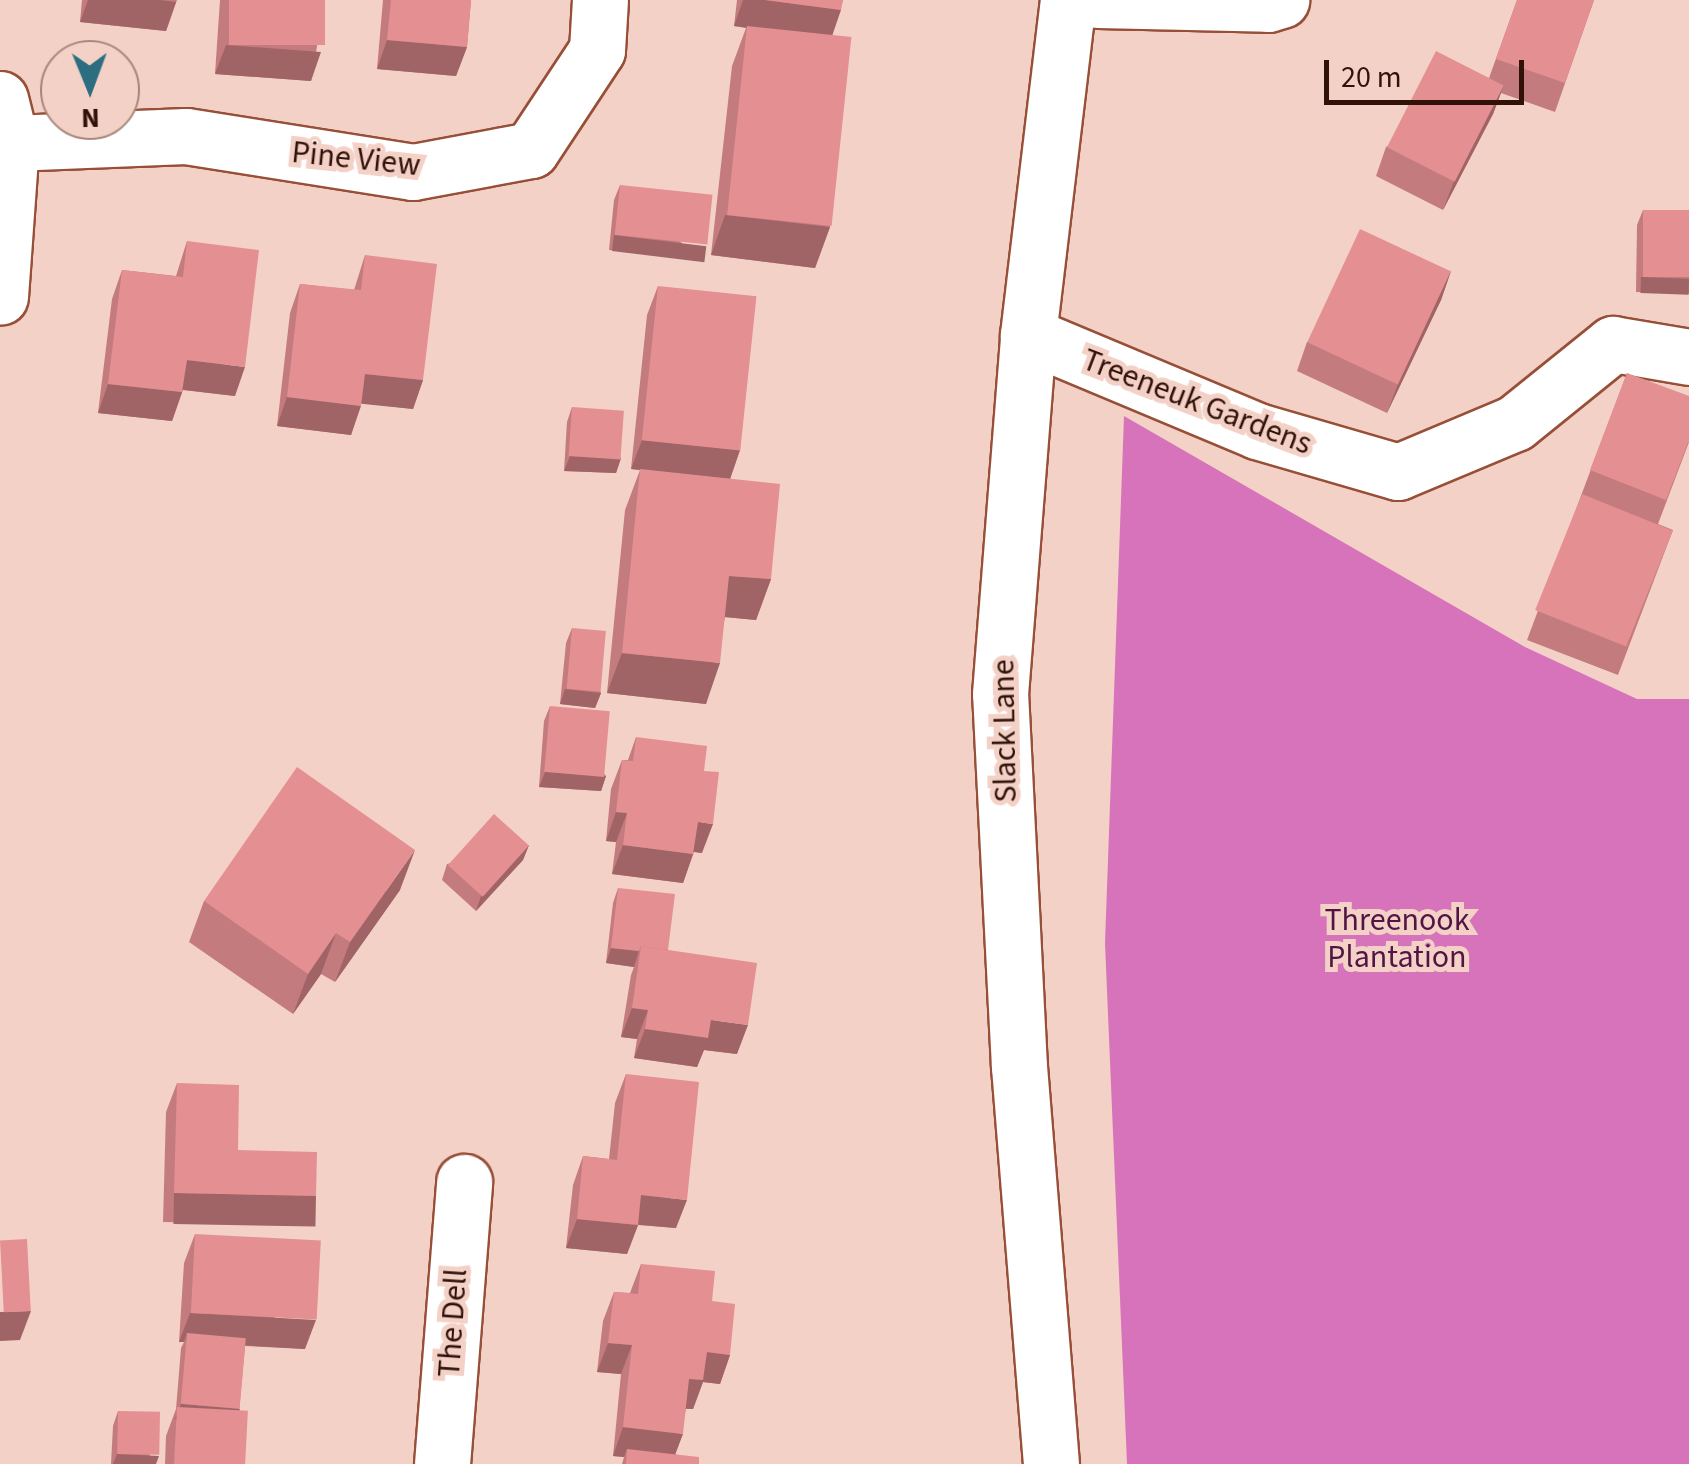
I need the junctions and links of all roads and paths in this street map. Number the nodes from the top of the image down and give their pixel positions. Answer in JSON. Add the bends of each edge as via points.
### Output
{"nodes":[{"id":1,"x":600,"y":0,"type":"edge"},
{"id":2,"x":1068,"y":0,"type":"edge"},
{"id":3,"x":1098,"y":0,"type":"edge"},
{"id":4,"x":1281,"y":0,"type":"edge"},
{"id":5,"x":5,"y":121,"type":"edge"},
{"id":6,"x":0,"y":297,"type":"edge"},
{"id":7,"x":1028,"y":335,"type":"junction"},
{"id":8,"x":1689,"y":357,"type":"edge"},
{"id":9,"x":464,"y":1182,"type":"dead end"},
{"id":10,"x":442,"y":1464,"type":"edge"},
{"id":11,"x":1051,"y":1464,"type":"edge"}],
"edges":[{"from":1,"to":5,"type":"street","name":"Pine View","via":[[597,50],[531,150],[413,172],[186,136]]},
{"from":2,"to":7,"type":"street","name":"Slack Lane"},
{"from":3,"to":4,"type":"street"},
{"from":5,"to":6,"type":"street"},
{"from":7,"to":8,"type":"street","name":"Treeneuk Gardens","via":[[1257,431],[1398,472],[1515,424],[1613,344]]},
{"from":7,"to":11,"type":"street","name":"Slack Lane","via":[[1000,694],[1019,1067]]},
{"from":9,"to":10,"type":"street","name":"The Dell"}]}
